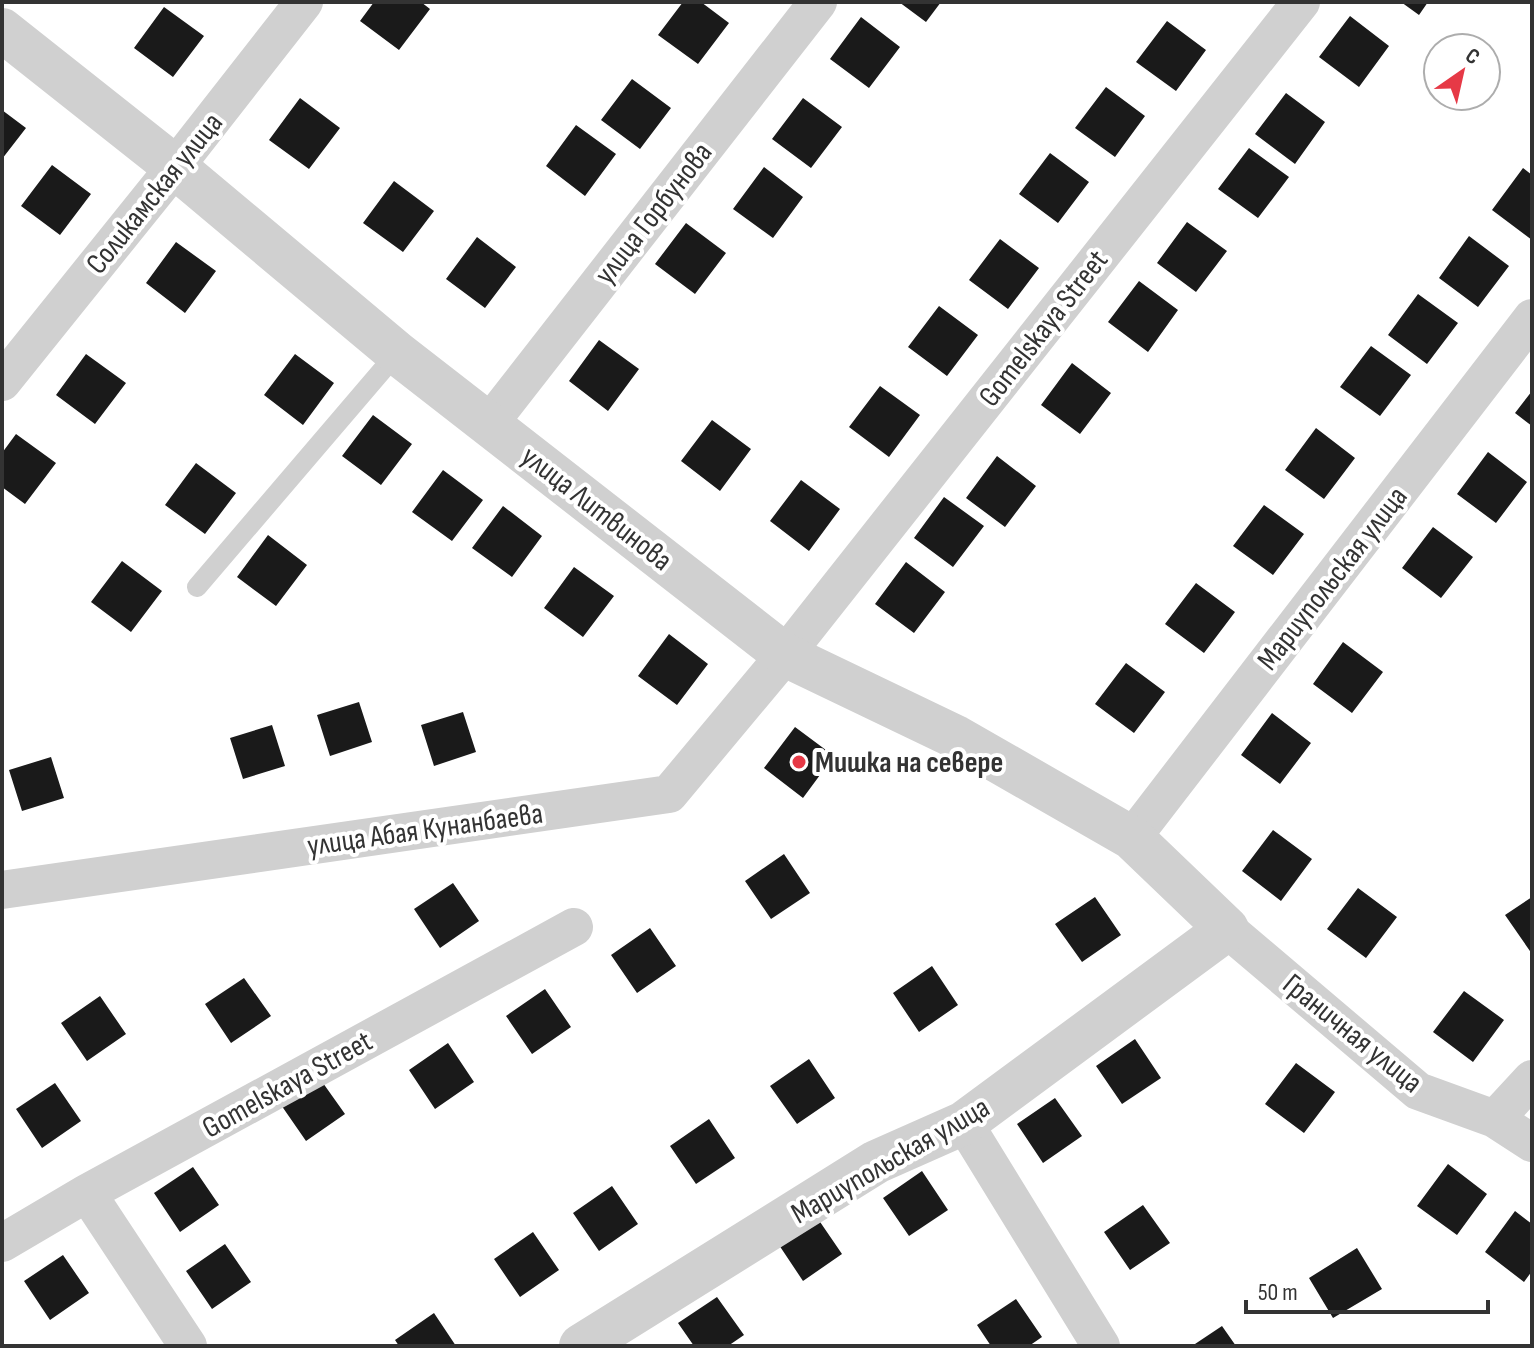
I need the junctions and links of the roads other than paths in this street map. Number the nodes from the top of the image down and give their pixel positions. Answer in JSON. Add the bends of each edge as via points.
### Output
{"nodes":[{"id":1,"x":304,"y":2,"type":"edge"},
{"id":2,"x":818,"y":2,"type":"edge"},
{"id":3,"x":1301,"y":2,"type":"edge"},
{"id":4,"x":2,"y":30,"type":"edge"},
{"id":5,"x":175,"y":167,"type":"junction"},
{"id":6,"x":1532,"y":318,"type":"edge"},
{"id":7,"x":397,"y":353,"type":"junction"},
{"id":8,"x":2,"y":382,"type":"edge"},
{"id":9,"x":489,"y":424,"type":"junction"},
{"id":10,"x":197,"y":587,"type":"dead end"},
{"id":11,"x":785,"y":655,"type":"junction"},
{"id":12,"x":1132,"y":838,"type":"junction"},
{"id":13,"x":2,"y":890,"type":"edge"},
{"id":14,"x":574,"y":927,"type":"dead end"},
{"id":15,"x":1227,"y":929,"type":"junction"},
{"id":16,"x":1532,"y":1079,"type":"edge"},
{"id":17,"x":1495,"y":1119,"type":"junction"},
{"id":18,"x":964,"y":1123,"type":"junction"},
{"id":19,"x":1532,"y":1143,"type":"edge"},
{"id":20,"x":87,"y":1193,"type":"junction"},
{"id":21,"x":2,"y":1243,"type":"edge"},
{"id":22,"x":188,"y":1346,"type":"edge"},
{"id":23,"x":581,"y":1346,"type":"edge"},
{"id":24,"x":1101,"y":1346,"type":"edge"}],
"edges":[{"from":1,"to":5,"type":"street","name":"Соликамская улица"},
{"from":2,"to":9,"type":"street","name":"улица Горбунова"},
{"from":3,"to":11,"type":"street","name":"Gomelskaya Street"},
{"from":4,"to":5,"type":"street","name":"улица Литвинова"},
{"from":5,"to":7,"type":"street","name":"улица Литвинова"},
{"from":5,"to":8,"type":"street","name":"Соликамская улица"},
{"from":6,"to":12,"type":"street","name":"Мариупольская улица"},
{"from":7,"to":9,"type":"street","name":"улица Литвинова"},
{"from":7,"to":10,"type":"lane"},
{"from":9,"to":11,"type":"street","name":"улица Литвинова"},
{"from":11,"to":12,"type":"street","name":"улица Литвинова","via":[[956,737]]},
{"from":11,"to":13,"type":"street","name":"улица Абая Кунанбаева","via":[[669,794]]},
{"from":12,"to":15,"type":"street","name":"улица Литвинова"},
{"from":14,"to":20,"type":"street","name":"Gomelskaya Street"},
{"from":15,"to":17,"type":"street","name":"Граничная улица","via":[[1418,1091]]},
{"from":15,"to":18,"type":"street","name":"Мариупольская улица"},
{"from":16,"to":17,"type":"street"},
{"from":17,"to":19,"type":"street","name":"Граничная улица"},
{"from":18,"to":23,"type":"street","name":"Мариупольская улица","via":[[876,1162]]},
{"from":18,"to":24,"type":"street"},
{"from":20,"to":21,"type":"street","name":"Gomelskaya Street"},
{"from":20,"to":22,"type":"street"}]}
